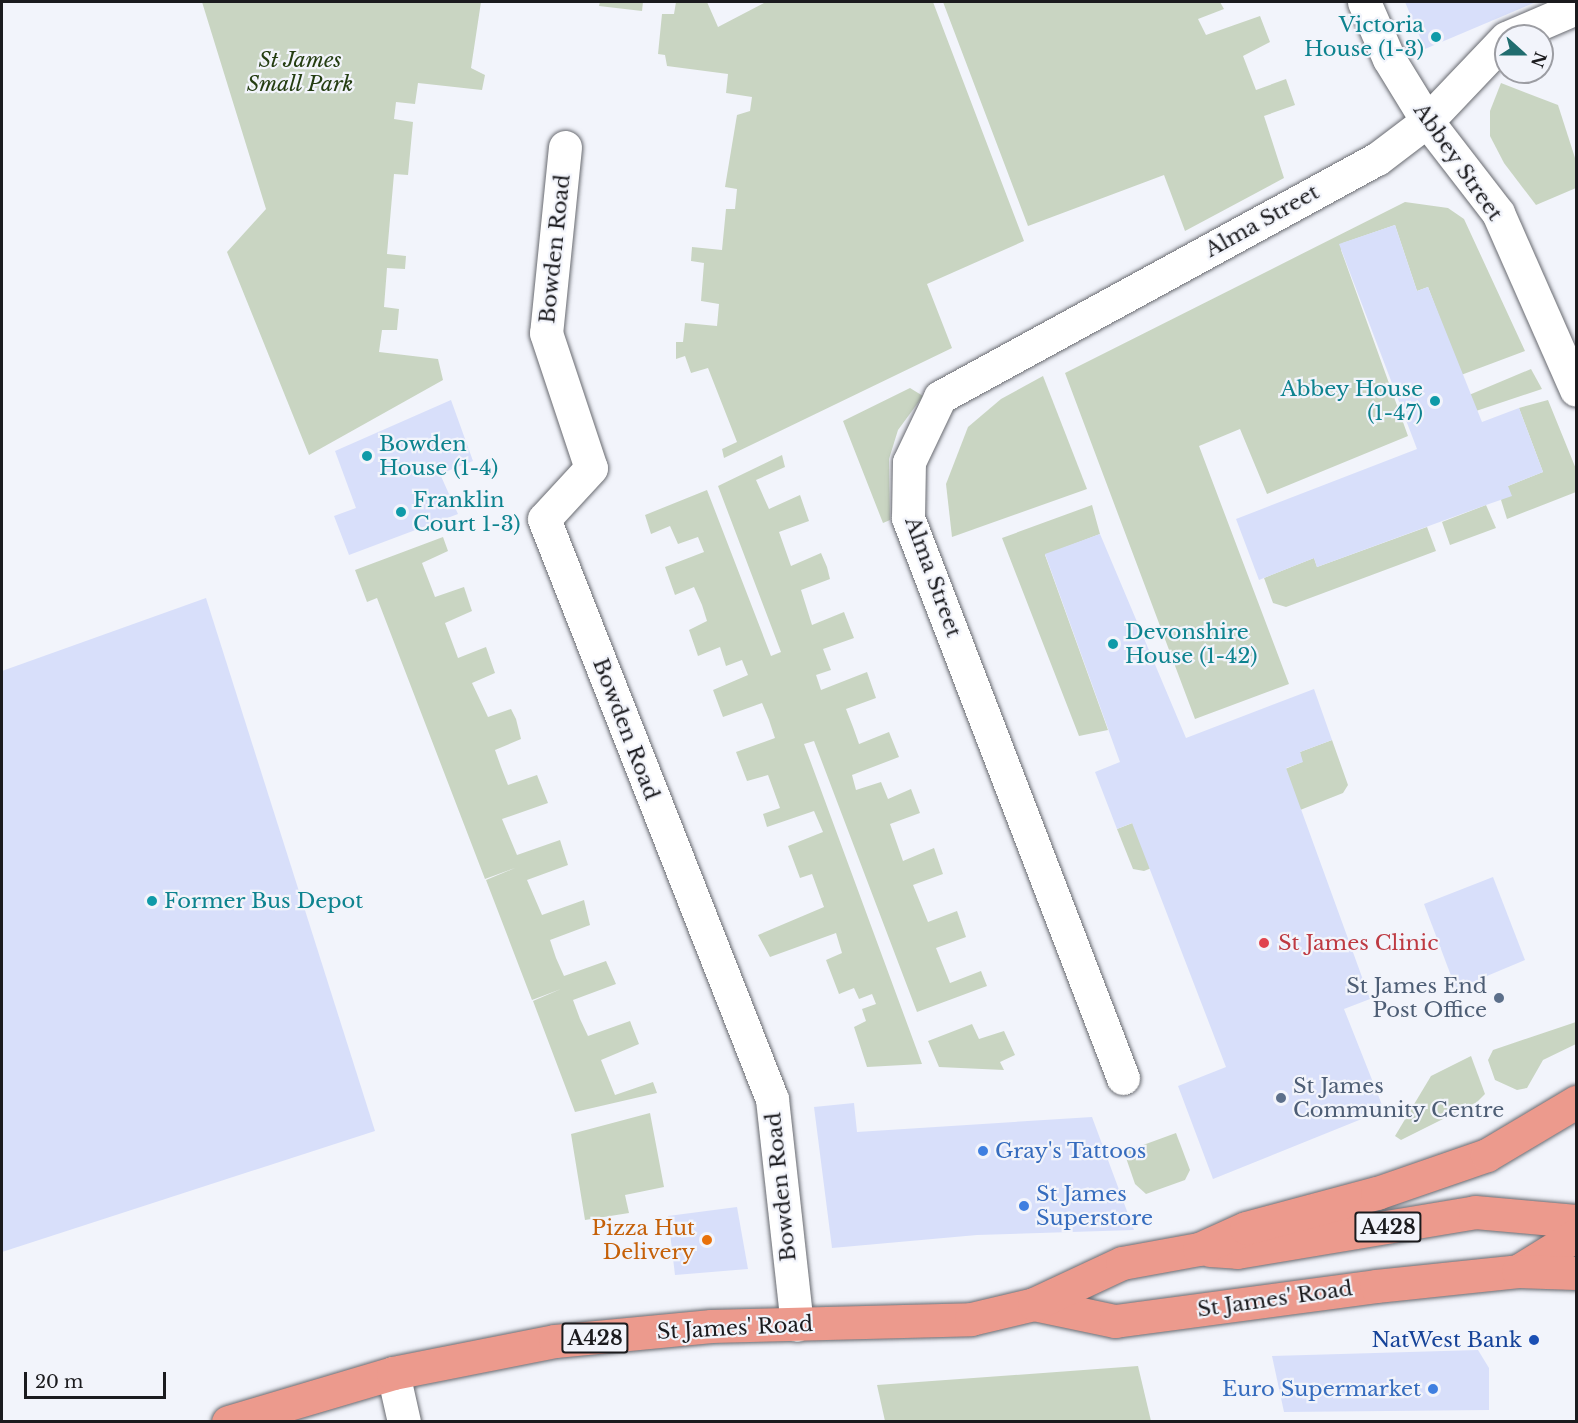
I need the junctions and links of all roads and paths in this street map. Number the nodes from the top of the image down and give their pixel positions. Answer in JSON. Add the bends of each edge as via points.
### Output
{"nodes":[{"id":1,"x":1364,"y":2,"type":"edge"},
{"id":2,"x":1576,"y":8,"type":"edge"},
{"id":3,"x":1539,"y":24,"type":"edge"},
{"id":4,"x":1494,"y":51,"type":"edge"},
{"id":5,"x":1427,"y":121,"type":"junction"},
{"id":6,"x":565,"y":147,"type":"dead end"},
{"id":7,"x":1576,"y":390,"type":"edge"},
{"id":8,"x":1123,"y":1077,"type":"dead end"},
{"id":9,"x":1576,"y":1102,"type":"edge"},
{"id":10,"x":1576,"y":1221,"type":"edge"},
{"id":11,"x":1576,"y":1235,"type":"edge"},
{"id":12,"x":1199,"y":1249,"type":"junction"},
{"id":13,"x":1518,"y":1271,"type":"junction"},
{"id":14,"x":1576,"y":1273,"type":"edge"},
{"id":15,"x":1034,"y":1304,"type":"junction"},
{"id":16,"x":797,"y":1325,"type":"junction"},
{"id":17,"x":393,"y":1373,"type":"junction"},
{"id":18,"x":228,"y":1422,"type":"edge"},
{"id":19,"x":404,"y":1422,"type":"edge"}],
"edges":[{"from":1,"to":5,"type":"street","name":"Abbey Street","via":[[1389,59]]},
{"from":2,"to":3,"type":"street"},
{"from":4,"to":5,"type":"street","name":"Alma Street"},
{"from":5,"to":7,"type":"street","name":"Abbey Street","via":[[1498,213]]},
{"from":5,"to":8,"type":"street","name":"Alma Street","via":[[1377,159],[940,397],[909,462],[908,518]]},
{"from":6,"to":16,"type":"street","name":"Bowden Road","via":[[546,333],[591,468],[544,519],[772,1099]]},
{"from":9,"to":12,"type":"main road","name":"St James' Road","via":[[1487,1155],[1377,1193],[1246,1228]]},
{"from":10,"to":12,"type":"main road","name":"St James' Road","number":"A428","via":[[1475,1212],[1237,1252]]},
{"from":11,"to":13,"type":"main road","name":"St James' Road"},
{"from":12,"to":15,"type":"main road","name":"St James' Road","number":"A428","via":[[1122,1263]]},
{"from":13,"to":14,"type":"main road","name":"St James' Road","number":"A428"},
{"from":13,"to":15,"type":"main road","name":"St James' Road","number":"A428","via":[[1115,1321]]},
{"from":15,"to":16,"type":"main road","name":"St James' Road","number":"A428","via":[[971,1319]]},
{"from":16,"to":17,"type":"main road","name":"St James' Road","number":"A428","via":[[711,1326],[555,1341]]},
{"from":17,"to":18,"type":"main road","name":"St James' Road","number":"A428"},
{"from":17,"to":19,"type":"street"}]}
